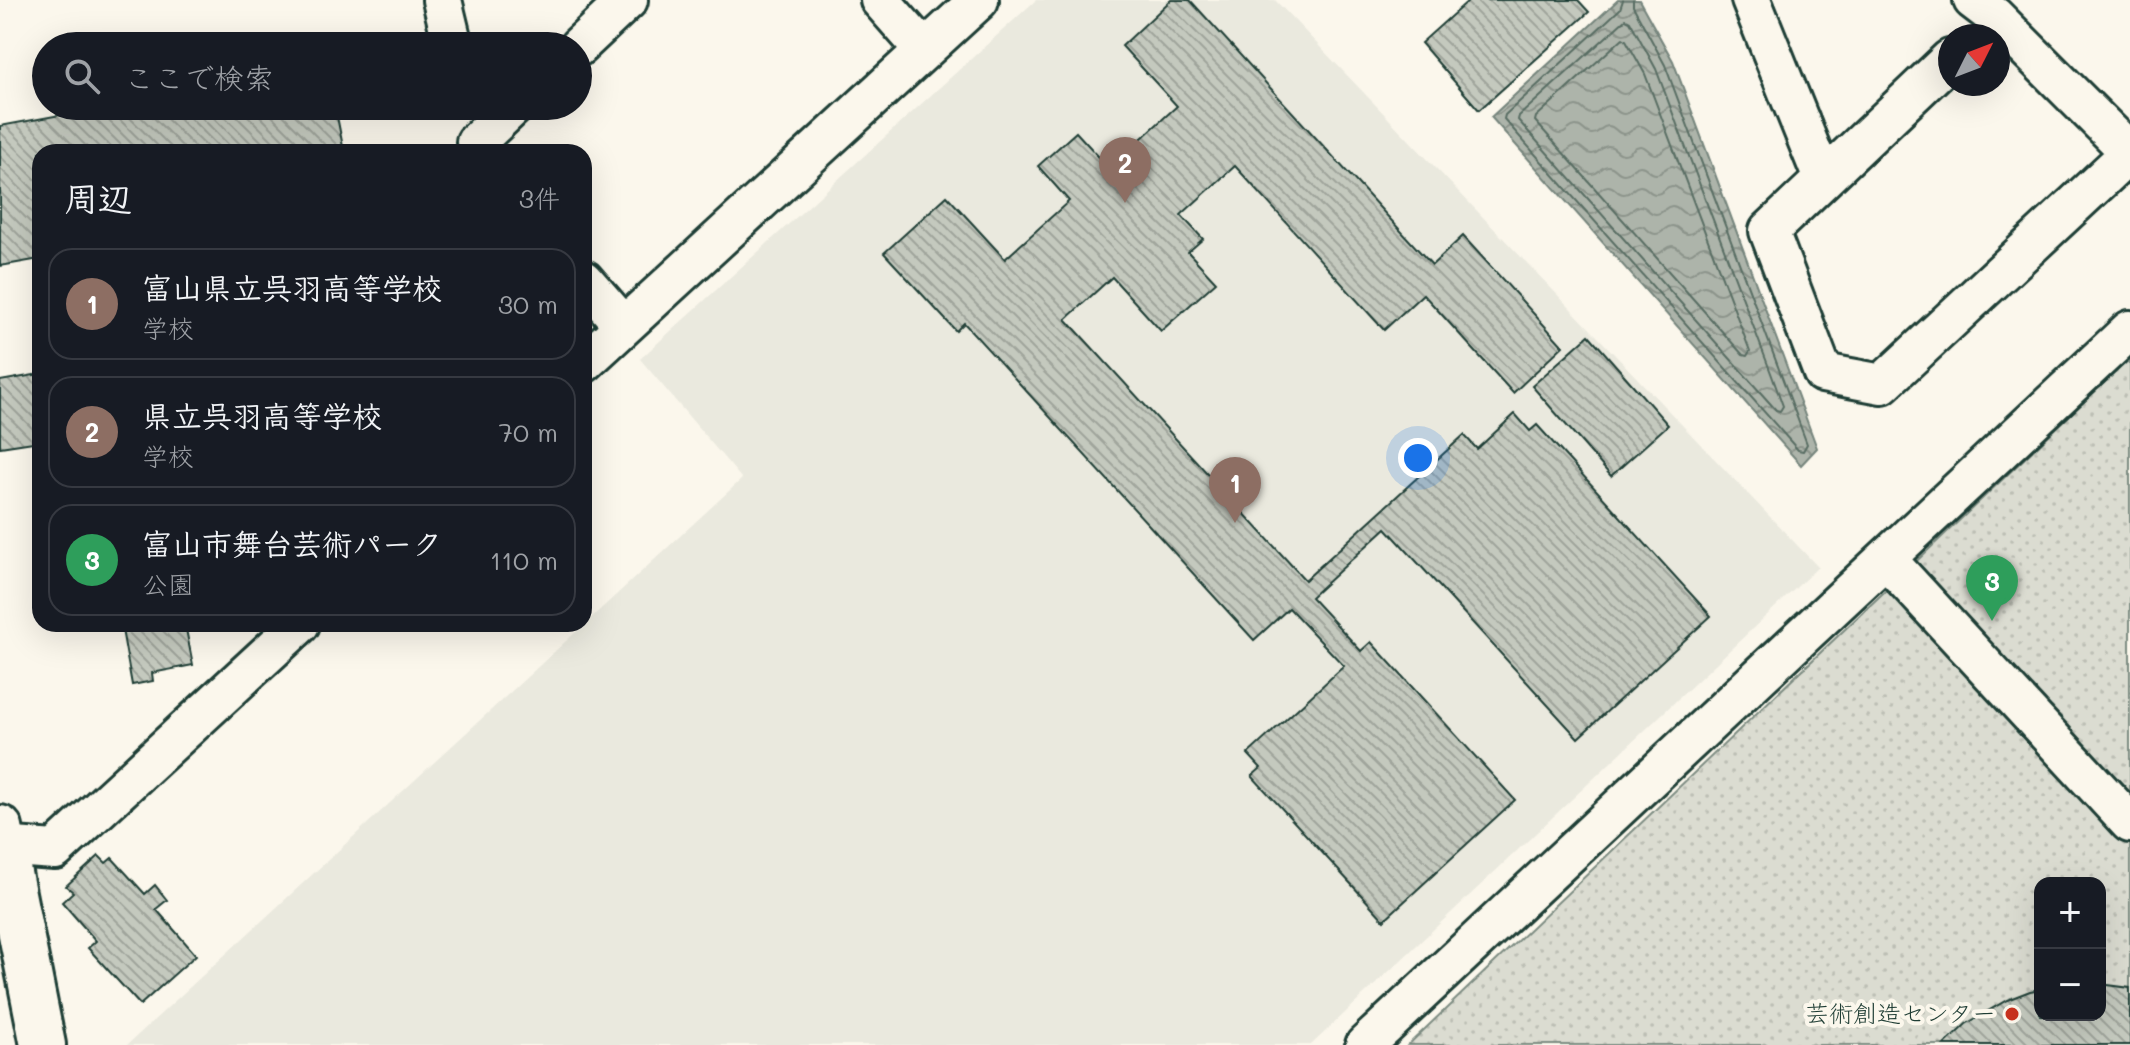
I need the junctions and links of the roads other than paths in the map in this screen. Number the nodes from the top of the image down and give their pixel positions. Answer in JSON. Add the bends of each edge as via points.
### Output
{"nodes":[{"id":1,"x":442,"y":0,"type":"edge"},
{"id":2,"x":628,"y":0,"type":"edge"},
{"id":3,"x":880,"y":0,"type":"edge"},
{"id":4,"x":979,"y":0,"type":"edge"},
{"id":5,"x":1751,"y":0,"type":"edge"},
{"id":6,"x":1980,"y":17,"type":"edge"},
{"id":7,"x":450,"y":32,"type":"edge"},
{"id":8,"x":592,"y":34,"type":"edge"},
{"id":9,"x":924,"y":50,"type":"junction"},
{"id":10,"x":1938,"y":70,"type":"edge"},
{"id":11,"x":493,"y":120,"type":"edge"},
{"id":12,"x":474,"y":133,"type":"edge"},
{"id":13,"x":2130,"y":152,"type":"edge"},
{"id":14,"x":1823,"y":179,"type":"junction"},
{"id":15,"x":592,"y":289,"type":"edge"},
{"id":16,"x":624,"y":326,"type":"junction"},
{"id":17,"x":2130,"y":330,"type":"edge"},
{"id":18,"x":592,"y":356,"type":"edge"},
{"id":19,"x":1887,"y":560,"type":"junction"},
{"id":20,"x":291,"y":632,"type":"edge"},
{"id":21,"x":2130,"y":823,"type":"edge"},
{"id":22,"x":1,"y":840,"type":"edge"},
{"id":23,"x":43,"y":1045,"type":"edge"},
{"id":24,"x":1365,"y":1045,"type":"edge"}],
"edges":[{"from":1,"to":7,"type":"street"},
{"from":2,"to":8,"type":"street"},
{"from":3,"to":9,"type":"street"},
{"from":4,"to":9,"type":"street"},
{"from":5,"to":14,"type":"street"},
{"from":6,"to":13,"type":"street"},
{"from":9,"to":16,"type":"street"},
{"from":10,"to":14,"type":"street"},
{"from":11,"to":12,"type":"street"},
{"from":13,"to":14,"type":"street","via":[[1882,384],[1823,373],[1769,231]]},
{"from":15,"to":16,"type":"street"},
{"from":16,"to":18,"type":"street"},
{"from":17,"to":19,"type":"street"},
{"from":19,"to":21,"type":"street"},
{"from":19,"to":24,"type":"street"},
{"from":20,"to":22,"type":"street","via":[[55,850]]},
{"from":22,"to":23,"type":"main road"}]}
